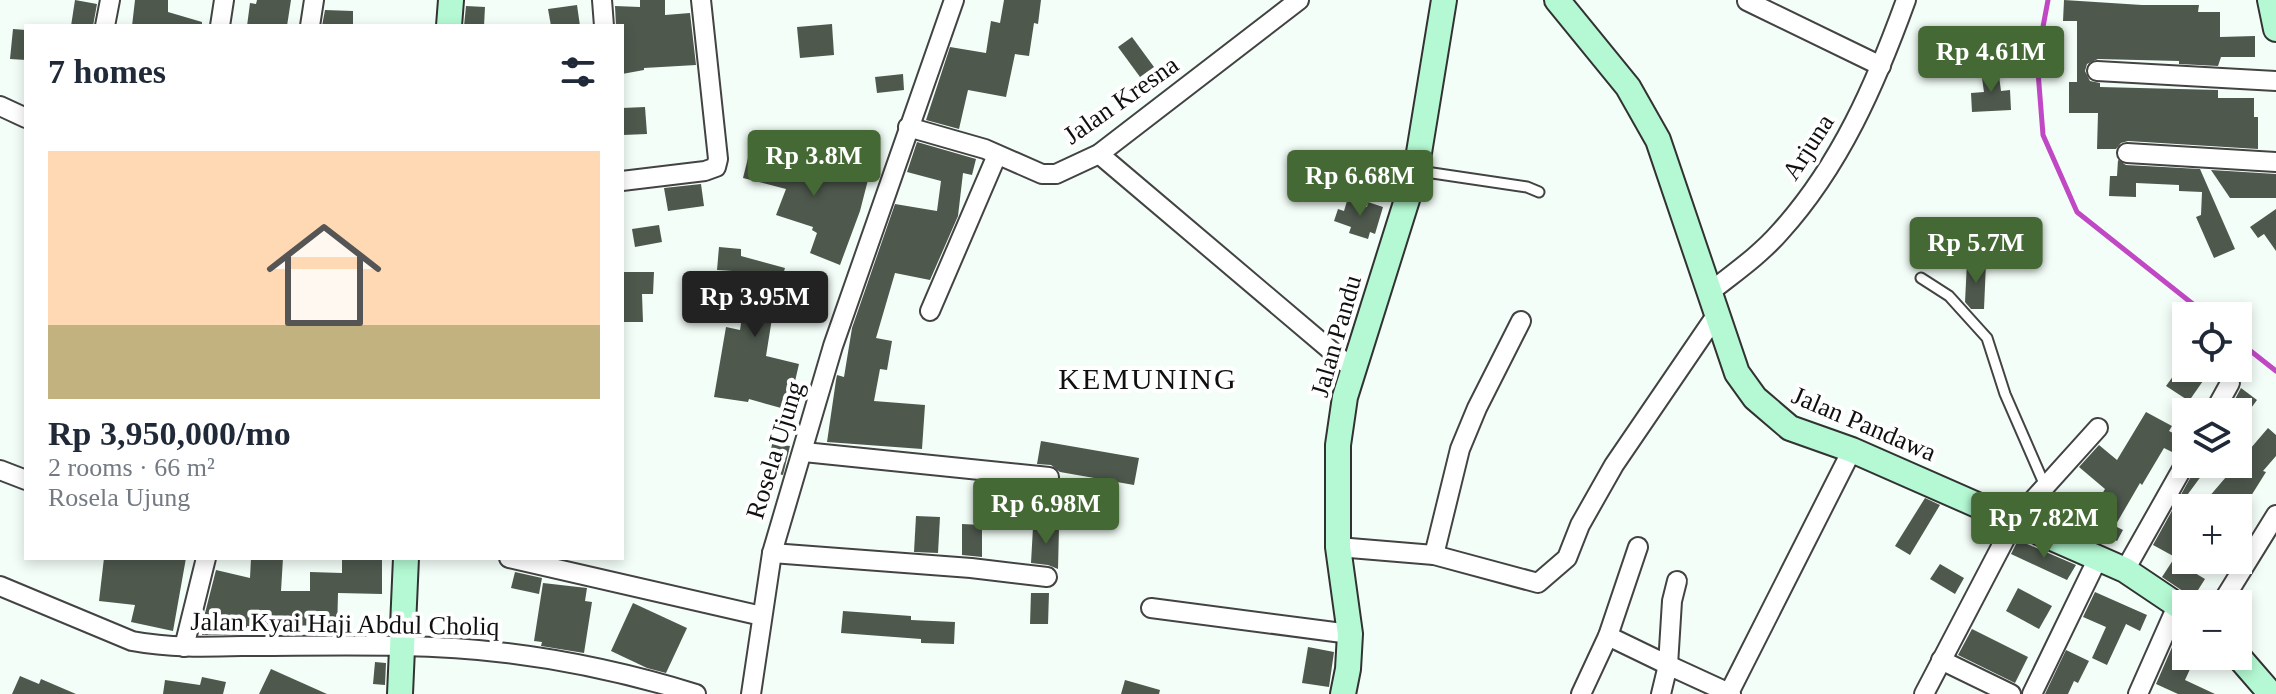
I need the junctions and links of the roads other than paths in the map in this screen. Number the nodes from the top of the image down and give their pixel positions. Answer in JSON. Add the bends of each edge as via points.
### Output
{"nodes":[{"id":1,"x":110,"y":0,"type":"edge"},
{"id":2,"x":224,"y":0,"type":"edge"},
{"id":3,"x":314,"y":0,"type":"edge"},
{"id":4,"x":452,"y":0,"type":"edge"},
{"id":5,"x":602,"y":0,"type":"edge"},
{"id":6,"x":701,"y":0,"type":"edge"},
{"id":7,"x":954,"y":0,"type":"edge"},
{"id":8,"x":1299,"y":0,"type":"edge"},
{"id":9,"x":1444,"y":0,"type":"edge"},
{"id":10,"x":1557,"y":0,"type":"edge"},
{"id":11,"x":1906,"y":0,"type":"edge"},
{"id":12,"x":2270,"y":0,"type":"edge"},
{"id":13,"x":1747,"y":1,"type":"edge"},
{"id":14,"x":105,"y":24,"type":"edge"},
{"id":15,"x":220,"y":24,"type":"edge"},
{"id":16,"x":310,"y":24,"type":"edge"},
{"id":17,"x":449,"y":24,"type":"edge"},
{"id":18,"x":604,"y":24,"type":"edge"},
{"id":19,"x":2276,"y":29,"type":"edge"},
{"id":20,"x":1881,"y":66,"type":"junction"},
{"id":21,"x":2097,"y":71,"type":"dead end"},
{"id":22,"x":2276,"y":81,"type":"edge"},
{"id":23,"x":0,"y":106,"type":"edge"},
{"id":24,"x":24,"y":117,"type":"edge"},
{"id":25,"x":908,"y":127,"type":"junction"},
{"id":26,"x":2127,"y":153,"type":"dead end"},
{"id":27,"x":1099,"y":154,"type":"junction"},
{"id":28,"x":997,"y":155,"type":"junction"},
{"id":29,"x":2276,"y":162,"type":"edge"},
{"id":30,"x":1416,"y":171,"type":"junction"},
{"id":31,"x":624,"y":181,"type":"edge"},
{"id":32,"x":1539,"y":192,"type":"dead end"},
{"id":33,"x":1921,"y":278,"type":"dead end"},
{"id":34,"x":1714,"y":303,"type":"junction"},
{"id":35,"x":930,"y":311,"type":"dead end"},
{"id":36,"x":1521,"y":321,"type":"dead end"},
{"id":37,"x":1354,"y":370,"type":"junction"},
{"id":38,"x":2230,"y":383,"type":"dead end"},
{"id":39,"x":2222,"y":398,"type":"edge"},
{"id":40,"x":2098,"y":428,"type":"dead end"},
{"id":41,"x":1852,"y":450,"type":"junction"},
{"id":42,"x":804,"y":452,"type":"junction"},
{"id":43,"x":0,"y":470,"type":"edge"},
{"id":44,"x":1049,"y":477,"type":"dead end"},
{"id":45,"x":2177,"y":478,"type":"edge"},
{"id":46,"x":24,"y":479,"type":"edge"},
{"id":47,"x":2046,"y":488,"type":"junction"},
{"id":48,"x":2276,"y":515,"type":"edge"},
{"id":49,"x":2015,"y":520,"type":"junction"},
{"id":50,"x":1338,"y":547,"type":"junction"},
{"id":51,"x":1638,"y":547,"type":"dead end"},
{"id":52,"x":772,"y":553,"type":"junction"},
{"id":53,"x":1434,"y":555,"type":"junction"},
{"id":54,"x":2098,"y":558,"type":"junction"},
{"id":55,"x":206,"y":560,"type":"edge"},
{"id":56,"x":406,"y":560,"type":"edge"},
{"id":57,"x":530,"y":560,"type":"edge"},
{"id":58,"x":551,"y":562,"type":"edge"},
{"id":59,"x":2125,"y":570,"type":"junction"},
{"id":60,"x":1047,"y":577,"type":"dead end"},
{"id":61,"x":1677,"y":581,"type":"dead end"},
{"id":62,"x":0,"y":586,"type":"edge"},
{"id":63,"x":2230,"y":590,"type":"edge"},
{"id":64,"x":2172,"y":601,"type":"edge"},
{"id":65,"x":1151,"y":608,"type":"dead end"},
{"id":66,"x":762,"y":616,"type":"junction"},
{"id":67,"x":2172,"y":628,"type":"edge"},
{"id":68,"x":1350,"y":634,"type":"junction"},
{"id":69,"x":1608,"y":636,"type":"junction"},
{"id":70,"x":402,"y":646,"type":"junction"},
{"id":71,"x":184,"y":647,"type":"junction"},
{"id":72,"x":1941,"y":660,"type":"junction"},
{"id":73,"x":1668,"y":665,"type":"junction"},
{"id":74,"x":2248,"y":670,"type":"edge"},
{"id":75,"x":2261,"y":689,"type":"edge"},
{"id":76,"x":1730,"y":693,"type":"edge"},
{"id":77,"x":400,"y":694,"type":"edge"},
{"id":78,"x":696,"y":694,"type":"edge"},
{"id":79,"x":751,"y":694,"type":"edge"},
{"id":80,"x":1343,"y":694,"type":"edge"},
{"id":81,"x":1581,"y":694,"type":"edge"},
{"id":82,"x":1661,"y":694,"type":"edge"},
{"id":83,"x":1924,"y":694,"type":"edge"},
{"id":84,"x":2011,"y":694,"type":"edge"},
{"id":85,"x":2032,"y":694,"type":"edge"},
{"id":86,"x":2138,"y":694,"type":"edge"}],
"edges":[{"from":1,"to":14,"type":"street"},
{"from":2,"to":15,"type":"street"},
{"from":3,"to":16,"type":"street"},
{"from":4,"to":17,"type":"street"},
{"from":5,"to":18,"type":"street"},
{"from":6,"to":31,"type":"street","via":[[716,167]]},
{"from":7,"to":25,"type":"street","name":"Rosela Ujung"},
{"from":8,"to":27,"type":"street","name":"Jalan Kresna"},
{"from":9,"to":30,"type":"street","name":"Jalan Pandu"},
{"from":10,"to":34,"type":"street","name":"Jalan Pandawa","via":[[1628,87],[1658,140]]},
{"from":11,"to":20,"type":"street","name":"Arjuna"},
{"from":12,"to":19,"type":"street"},
{"from":13,"to":20,"type":"street"},
{"from":20,"to":34,"type":"street","name":"Arjuna","via":[[1850,133],[1814,188]]},
{"from":21,"to":22,"type":"street"},
{"from":23,"to":24,"type":"street"},
{"from":25,"to":28,"type":"street","name":"Jalan Kresna"},
{"from":25,"to":42,"type":"street","name":"Rosela Ujung","via":[[833,346]]},
{"from":26,"to":29,"type":"street"},
{"from":27,"to":28,"type":"street","name":"Jalan Kresna","via":[[1056,174],[1042,174]]},
{"from":27,"to":37,"type":"street"},
{"from":28,"to":35,"type":"street"},
{"from":30,"to":32,"type":"lane"},
{"from":30,"to":37,"type":"street","name":"Jalan Pandu"},
{"from":33,"to":47,"type":"lane","via":[[1949,296],[1987,338]]},
{"from":34,"to":41,"type":"street","name":"Jalan Pandawa","via":[[1737,373],[1755,398],[1790,428]]},
{"from":34,"to":53,"type":"street","name":"Arjuna","via":[[1614,465],[1567,558],[1552,572],[1538,583]]},
{"from":36,"to":53,"type":"street","via":[[1460,449]]},
{"from":37,"to":50,"type":"street","name":"Jalan Pandu","via":[[1338,445]]},
{"from":38,"to":39,"type":"street"},
{"from":40,"to":47,"type":"street"},
{"from":41,"to":49,"type":"street","name":"Jalan Pandawa"},
{"from":41,"to":76,"type":"street"},
{"from":42,"to":44,"type":"street"},
{"from":42,"to":52,"type":"street","name":"Rosela Ujung"},
{"from":43,"to":46,"type":"street"},
{"from":45,"to":59,"type":"street"},
{"from":47,"to":49,"type":"street"},
{"from":48,"to":63,"type":"street"},
{"from":49,"to":54,"type":"street","name":"Jalan Pandawa"},
{"from":49,"to":72,"type":"street"},
{"from":50,"to":53,"type":"street"},
{"from":50,"to":68,"type":"street","name":"Jalan Pandu"},
{"from":51,"to":69,"type":"street"},
{"from":52,"to":60,"type":"street"},
{"from":52,"to":66,"type":"street","name":"Rosela Ujung"},
{"from":54,"to":59,"type":"street","name":"Jalan Pandawa"},
{"from":54,"to":85,"type":"street"},
{"from":55,"to":71,"type":"street"},
{"from":56,"to":70,"type":"street"},
{"from":57,"to":58,"type":"street"},
{"from":58,"to":66,"type":"street"},
{"from":59,"to":64,"type":"street","name":"Jalan Pandawa"},
{"from":61,"to":73,"type":"street"},
{"from":62,"to":71,"type":"street","name":"Jalan Kyai Haji Abdul Choliq","via":[[132,641]]},
{"from":65,"to":68,"type":"street"},
{"from":66,"to":79,"type":"street","name":"Rosela Ujung"},
{"from":67,"to":86,"type":"street"},
{"from":68,"to":80,"type":"street","name":"Jalan Pandu"},
{"from":69,"to":73,"type":"street"},
{"from":69,"to":81,"type":"street"},
{"from":70,"to":71,"type":"street","name":"Jalan Kyai Haji Abdul Choliq"},
{"from":70,"to":77,"type":"street"},
{"from":70,"to":78,"type":"street","name":"Jalan Kyai Haji Abdul Choliq","via":[[533,655]]},
{"from":72,"to":83,"type":"street"},
{"from":72,"to":84,"type":"street"},
{"from":73,"to":76,"type":"street"},
{"from":73,"to":82,"type":"street"},
{"from":74,"to":75,"type":"street"}]}
